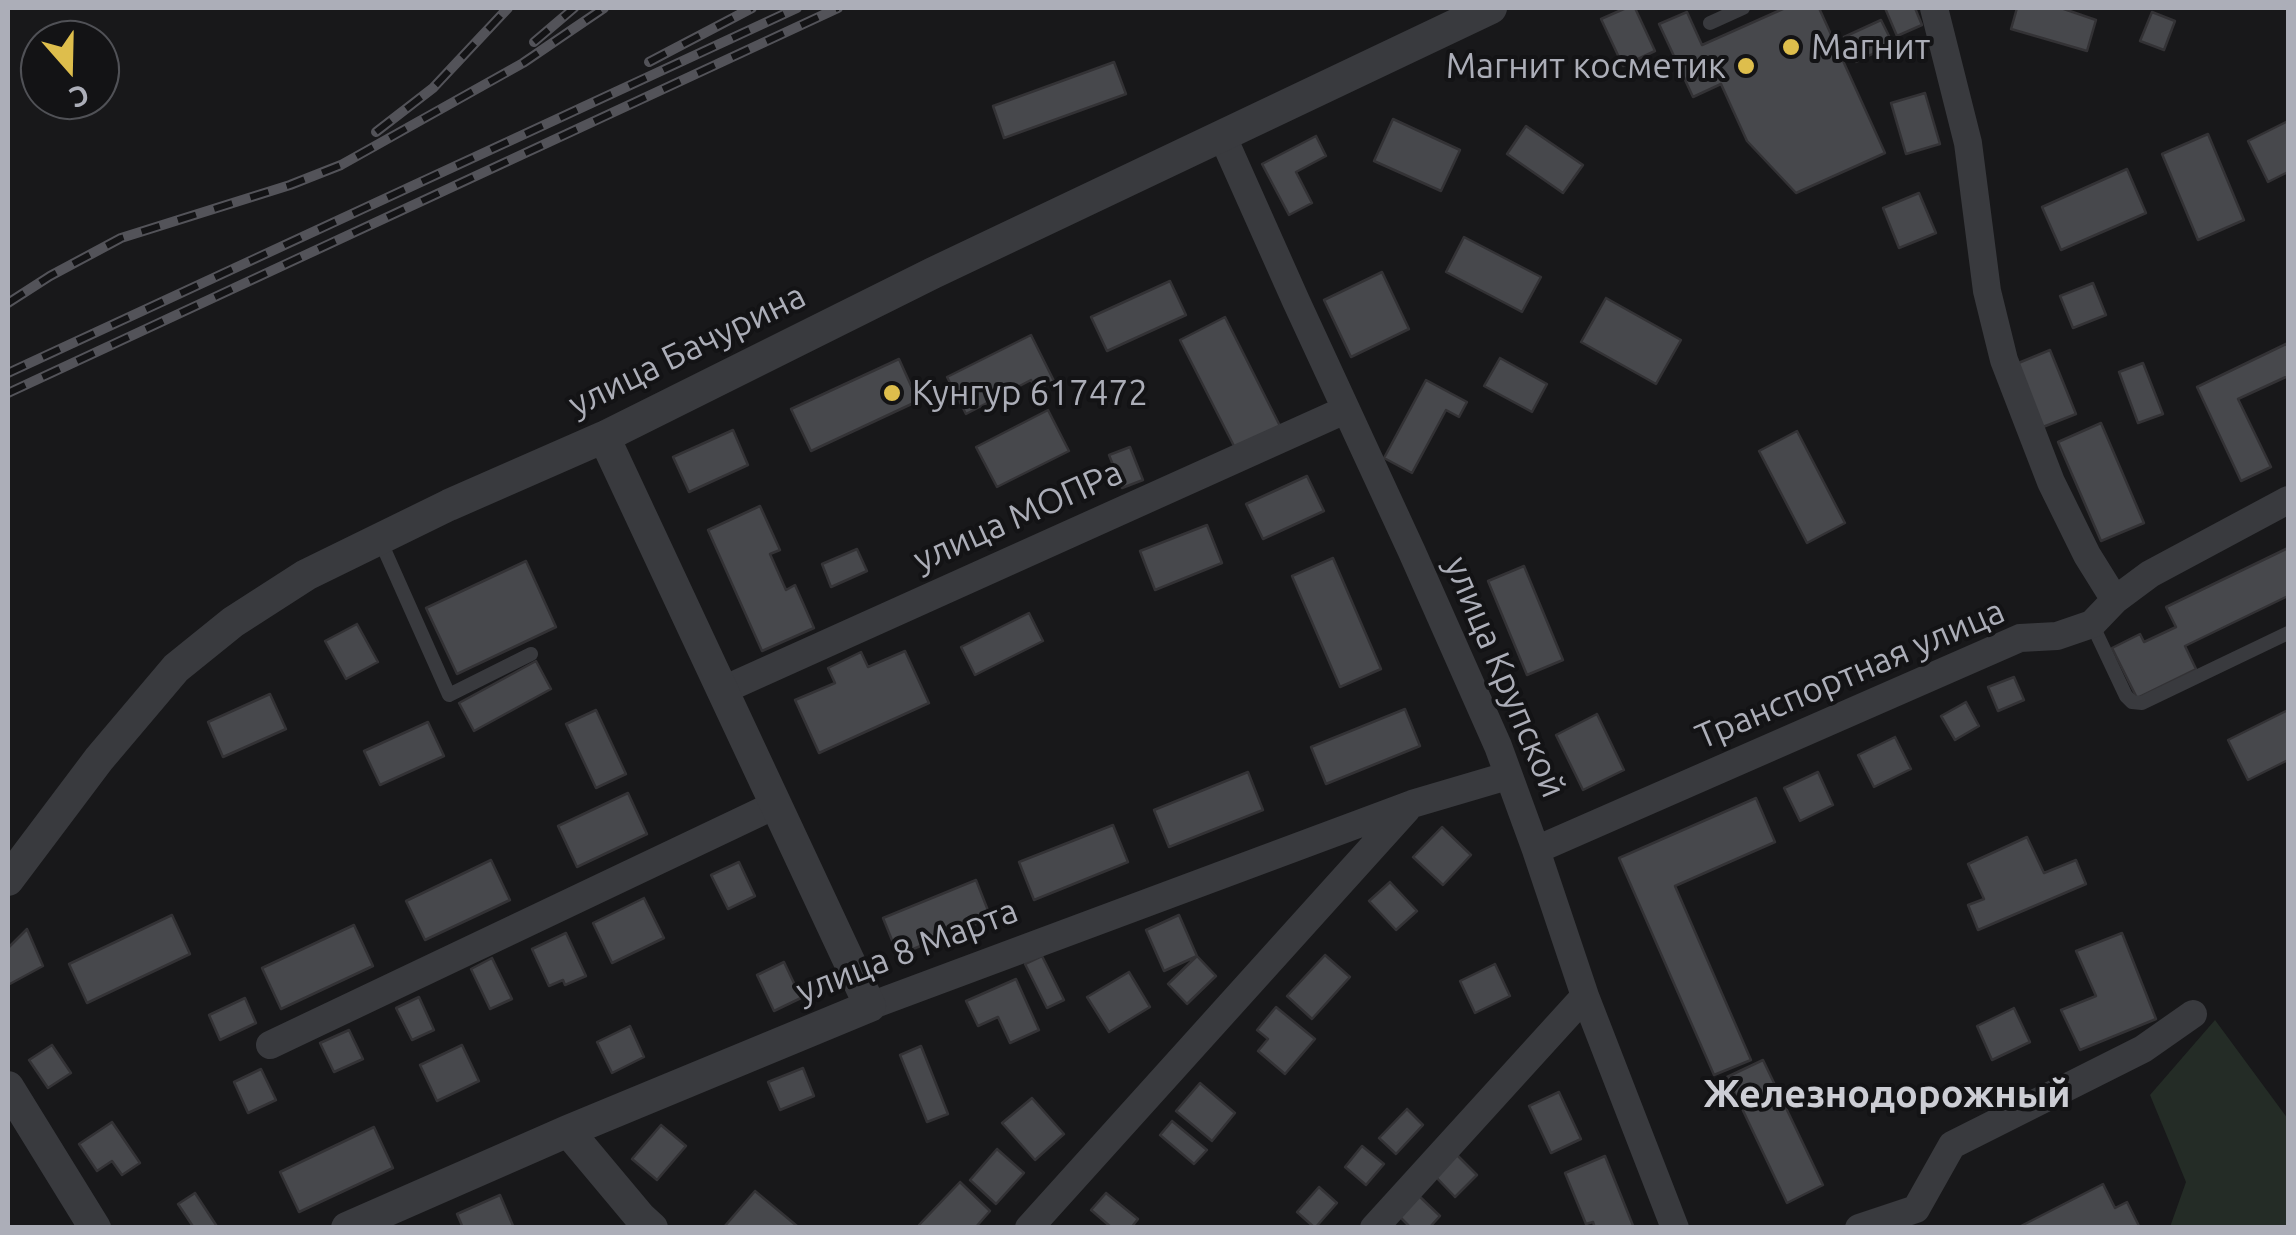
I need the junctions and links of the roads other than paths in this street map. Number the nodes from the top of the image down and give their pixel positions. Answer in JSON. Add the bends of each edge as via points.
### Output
{"nodes":[{"id":1,"x":1491,"y":8,"type":"edge"},
{"id":2,"x":1743,"y":8,"type":"edge"},
{"id":3,"x":1934,"y":8,"type":"edge"},
{"id":4,"x":1710,"y":24,"type":"dead end"},
{"id":5,"x":1222,"y":135,"type":"junction"},
{"id":6,"x":1345,"y":410,"type":"junction"},
{"id":7,"x":604,"y":437,"type":"junction"},
{"id":8,"x":2288,"y":500,"type":"edge"},
{"id":9,"x":380,"y":539,"type":"junction"},
{"id":10,"x":2116,"y":600,"type":"junction"},
{"id":11,"x":2092,"y":624,"type":"junction"},
{"id":12,"x":2288,"y":632,"type":"edge"},
{"id":13,"x":531,"y":654,"type":"dead end"},
{"id":14,"x":721,"y":691,"type":"junction"},
{"id":15,"x":1507,"y":776,"type":"junction"},
{"id":16,"x":777,"y":804,"type":"junction"},
{"id":17,"x":1412,"y":804,"type":"junction"},
{"id":18,"x":1536,"y":850,"type":"junction"},
{"id":19,"x":8,"y":880,"type":"edge"},
{"id":20,"x":1585,"y":996,"type":"junction"},
{"id":21,"x":870,"y":1006,"type":"junction"},
{"id":22,"x":2194,"y":1014,"type":"dead end"},
{"id":23,"x":270,"y":1046,"type":"dead end"},
{"id":24,"x":8,"y":1087,"type":"edge"},
{"id":25,"x":568,"y":1131,"type":"junction"},
{"id":26,"x":95,"y":1228,"type":"edge"},
{"id":27,"x":346,"y":1228,"type":"edge"},
{"id":28,"x":652,"y":1228,"type":"edge"},
{"id":29,"x":1029,"y":1228,"type":"edge"},
{"id":30,"x":1374,"y":1228,"type":"edge"},
{"id":31,"x":1675,"y":1228,"type":"edge"},
{"id":32,"x":1859,"y":1228,"type":"edge"}],
"edges":[{"from":1,"to":5,"type":"street","name":"улица Бачурина"},
{"from":2,"to":4,"type":"lane"},
{"from":3,"to":10,"type":"street","via":[[1968,142],[1999,343],[2051,482]]},
{"from":5,"to":6,"type":"street","name":"улица Крупской"},
{"from":5,"to":7,"type":"street","name":"улица Бачурина"},
{"from":6,"to":14,"type":"street","name":"улица МОПРа"},
{"from":6,"to":15,"type":"street","name":"улица Крупской"},
{"from":7,"to":9,"type":"street","name":"улица Бачурина"},
{"from":7,"to":14,"type":"street"},
{"from":8,"to":10,"type":"street","via":[[2150,574]]},
{"from":9,"to":13,"type":"lane","via":[[449,696]]},
{"from":9,"to":19,"type":"street","name":"улица Бачурина","via":[[233,622],[176,668]]},
{"from":10,"to":11,"type":"street"},
{"from":11,"to":12,"type":"lane","via":[[2126,696],[2142,703]]},
{"from":11,"to":18,"type":"street","name":"Транспортная улица","via":[[2009,642]]},
{"from":14,"to":16,"type":"street"},
{"from":15,"to":17,"type":"street","name":"улица 8 Марта"},
{"from":15,"to":18,"type":"street","name":"улица Крупской"},
{"from":16,"to":21,"type":"street"},
{"from":16,"to":23,"type":"street"},
{"from":17,"to":21,"type":"street","name":"улица 8 Марта"},
{"from":17,"to":29,"type":"street"},
{"from":18,"to":20,"type":"street","name":"улица Крупской"},
{"from":20,"to":30,"type":"street"},
{"from":20,"to":31,"type":"street","name":"улица Крупской"},
{"from":21,"to":25,"type":"street","name":"улица 8 Марта"},
{"from":22,"to":32,"type":"street","via":[[2143,1049],[1952,1144],[1916,1209]]},
{"from":24,"to":26,"type":"street"},
{"from":25,"to":27,"type":"street","name":"улица 8 Марта"},
{"from":25,"to":28,"type":"street"}]}
